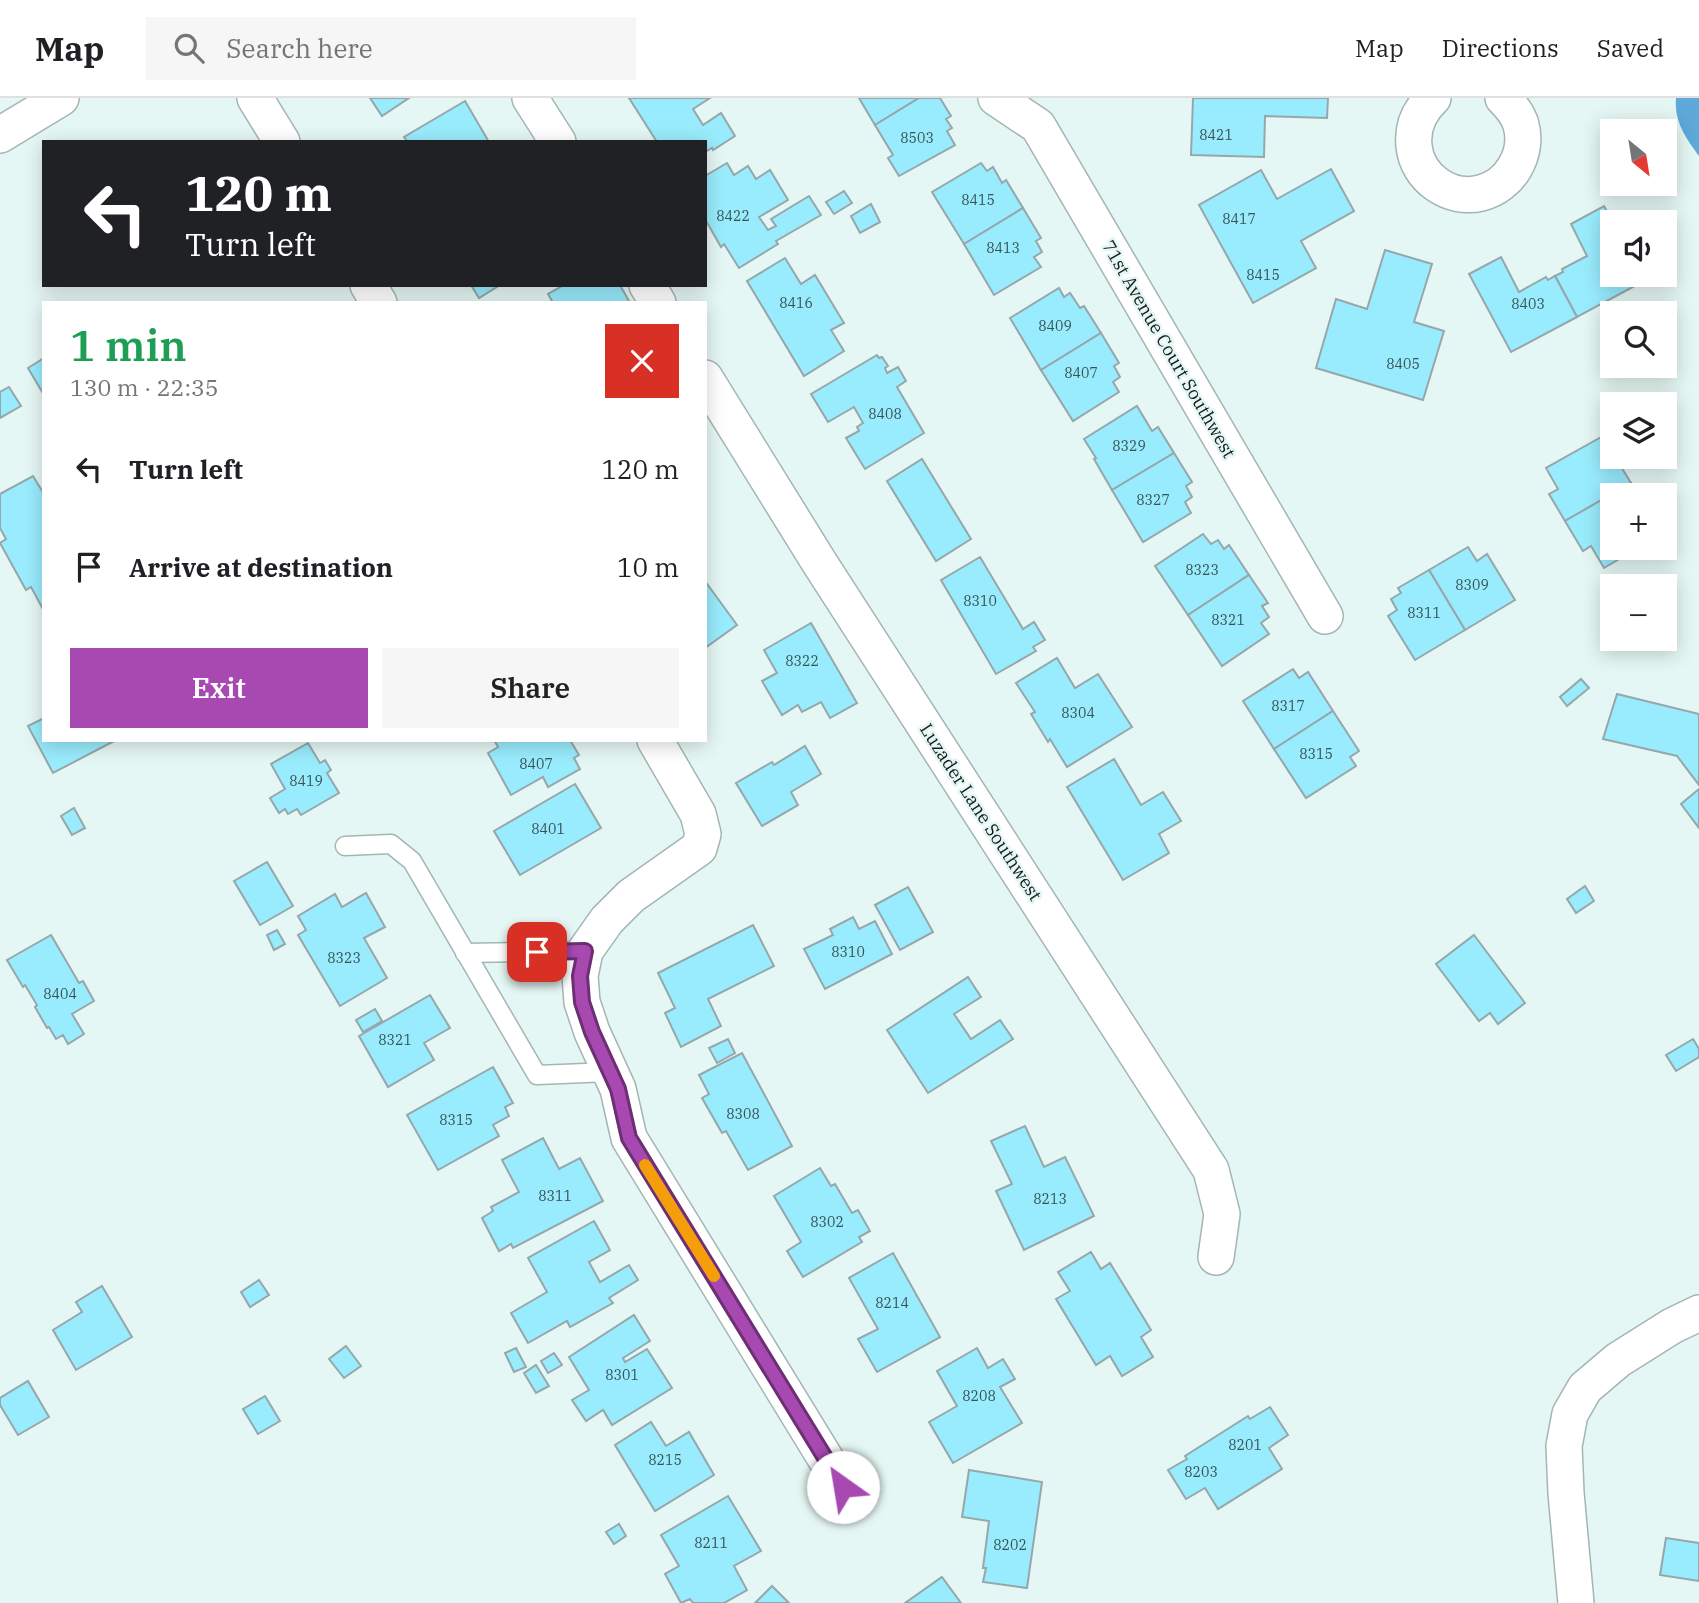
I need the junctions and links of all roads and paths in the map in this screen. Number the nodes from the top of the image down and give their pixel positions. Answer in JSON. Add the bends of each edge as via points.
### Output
{"nodes":[{"id":1,"x":61,"y":98,"type":"edge"},
{"id":2,"x":256,"y":98,"type":"edge"},
{"id":3,"x":530,"y":98,"type":"edge"},
{"id":4,"x":996,"y":98,"type":"edge"},
{"id":5,"x":1433,"y":98,"type":"edge"},
{"id":6,"x":1503,"y":98,"type":"edge"},
{"id":7,"x":0,"y":135,"type":"edge"},
{"id":8,"x":281,"y":140,"type":"edge"},
{"id":9,"x":557,"y":140,"type":"edge"},
{"id":10,"x":707,"y":381,"type":"edge"},
{"id":11,"x":1325,"y":616,"type":"dead end"},
{"id":12,"x":656,"y":742,"type":"edge"},
{"id":13,"x":345,"y":846,"type":"dead end"},
{"id":14,"x":585,"y":951,"type":"junction"},
{"id":15,"x":466,"y":953,"type":"junction"},
{"id":16,"x":610,"y":1072,"type":"junction"},
{"id":17,"x":1216,"y":1257,"type":"dead end"},
{"id":18,"x":1699,"y":1313,"type":"edge"},
{"id":19,"x":843,"y":1487,"type":"dead end"},
{"id":20,"x":1576,"y":1603,"type":"edge"}],
"edges":[{"from":1,"to":7,"type":"street"},
{"from":2,"to":8,"type":"street"},
{"from":3,"to":9,"type":"street"},
{"from":4,"to":11,"type":"street","name":"71st Avenue Court Southwest","via":[[1038,126]]},
{"from":5,"to":6,"type":"street","via":[[1417,119],[1415,153],[1432,181],[1464,194],[1496,186],[1519,160],[1521,126]]},
{"from":10,"to":17,"type":"street","name":"Luzader Lane Southwest","via":[[1211,1170],[1222,1214]]},
{"from":12,"to":14,"type":"street","via":[[698,814],[703,834],[699,848],[631,897]]},
{"from":13,"to":15,"type":"lane","via":[[391,844],[412,861]]},
{"from":14,"to":15,"type":"lane"},
{"from":14,"to":16,"type":"street","via":[[580,976],[582,1002]]},
{"from":15,"to":16,"type":"lane","via":[[537,1075]]},
{"from":16,"to":19,"type":"street","via":[[629,1138]]},
{"from":18,"to":20,"type":"street","via":[[1618,1360],[1585,1388],[1570,1414],[1564,1446]]}]}
